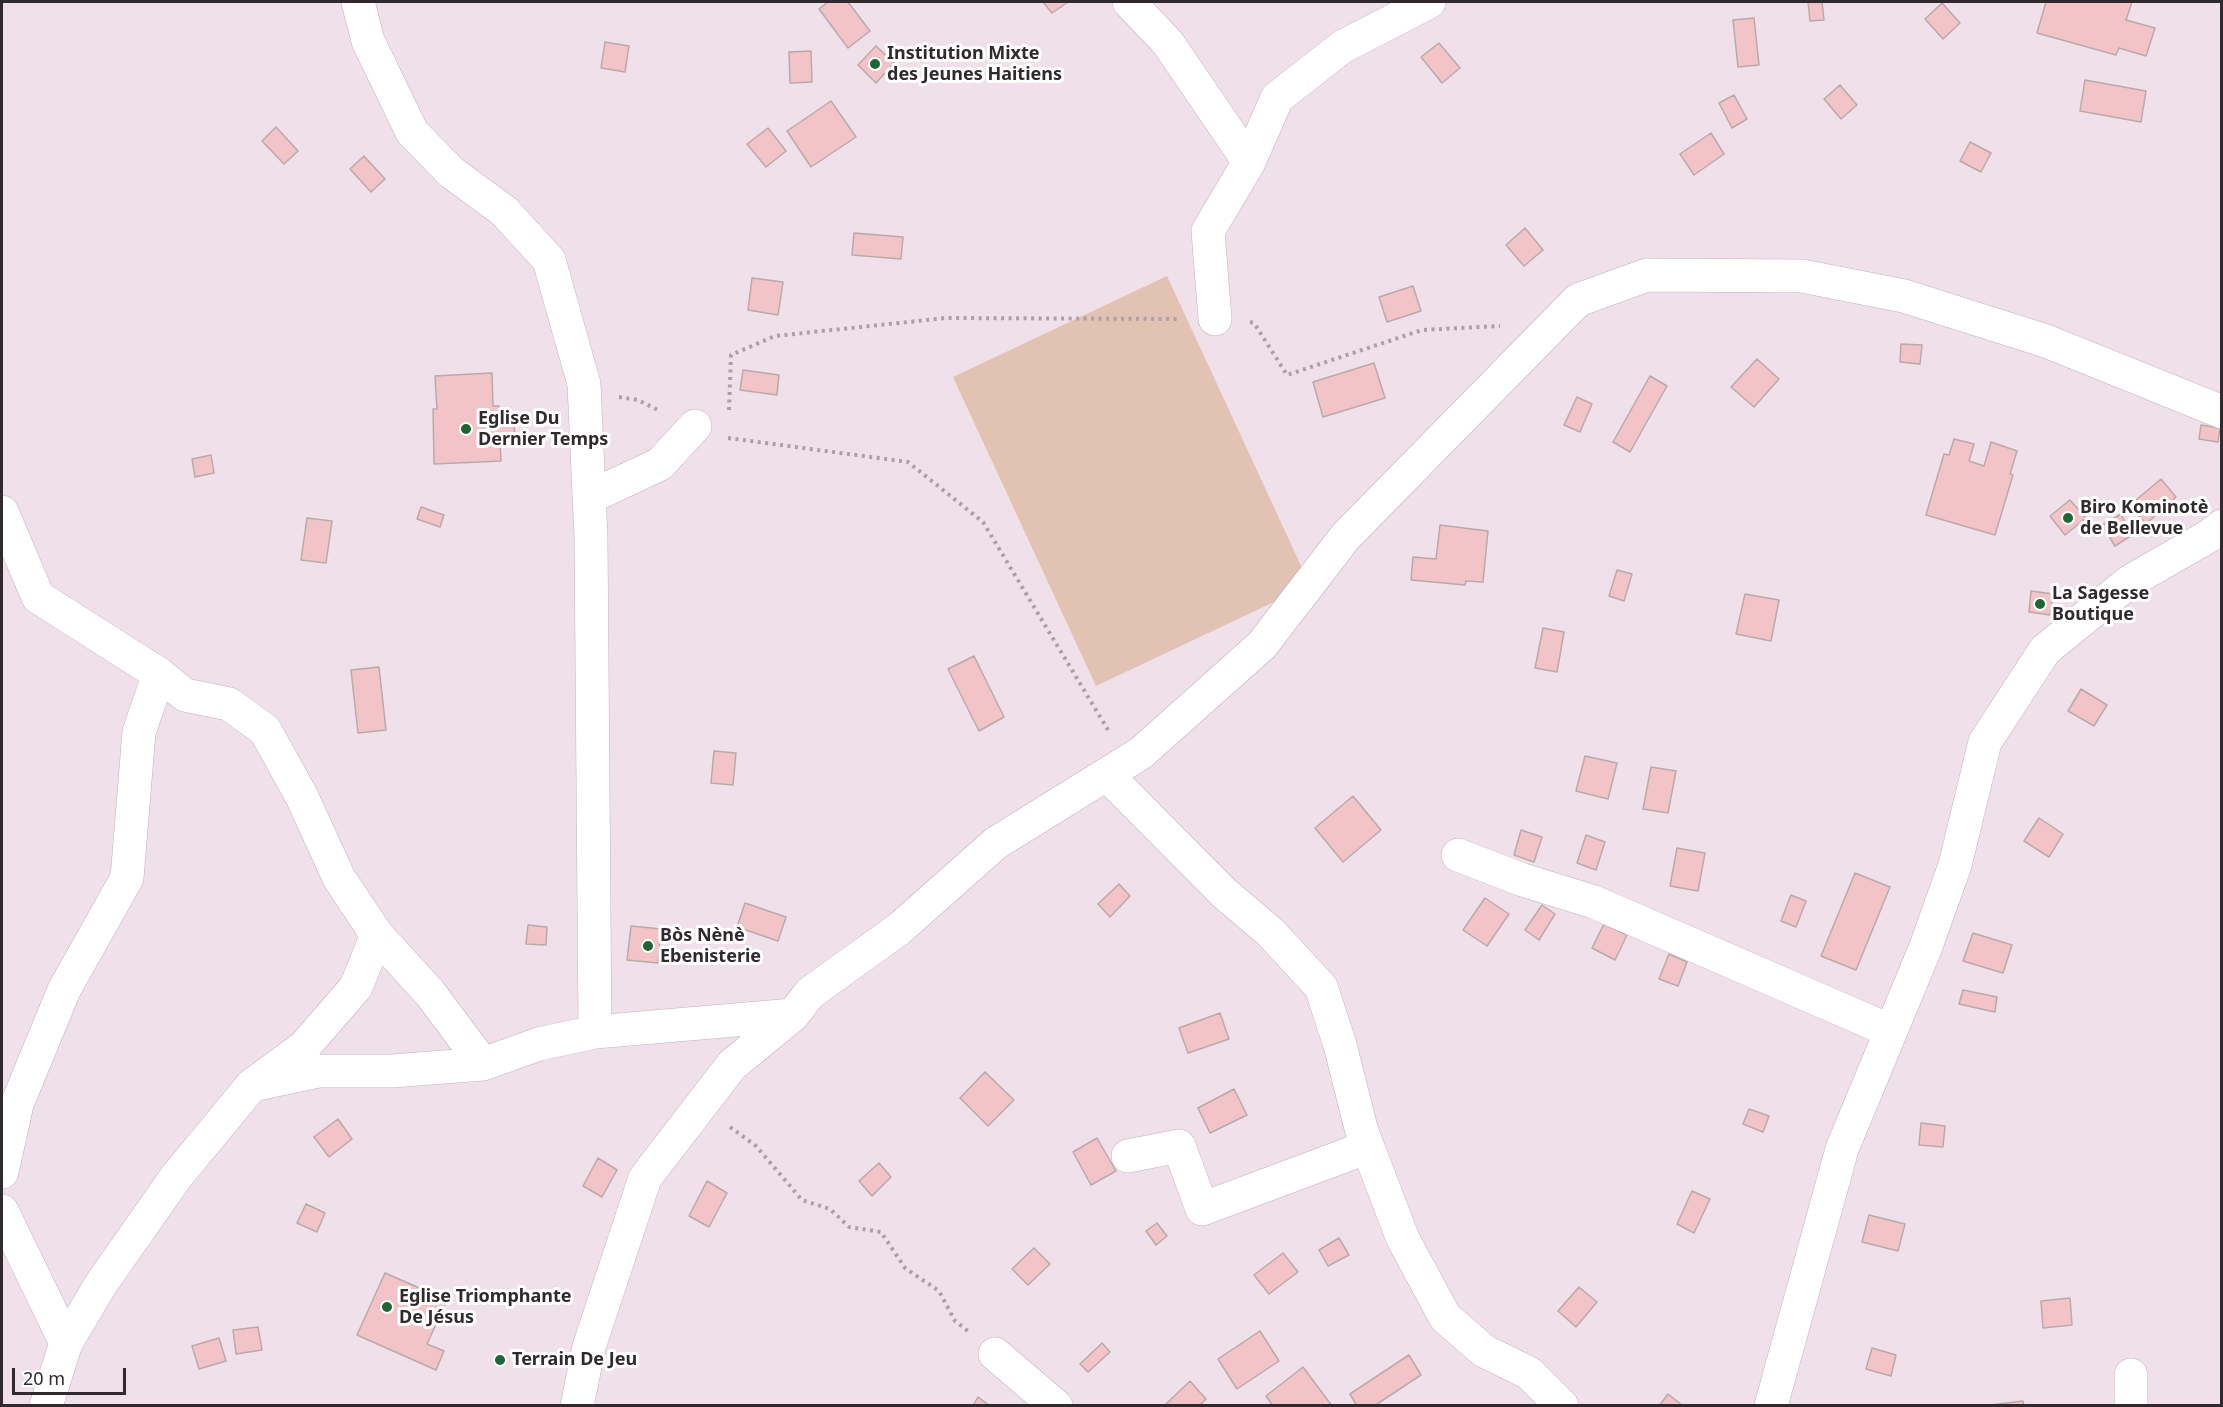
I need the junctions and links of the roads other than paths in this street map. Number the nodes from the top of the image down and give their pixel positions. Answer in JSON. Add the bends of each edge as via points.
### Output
{"nodes":[{"id":1,"x":358,"y":2,"type":"edge"},
{"id":2,"x":1129,"y":2,"type":"edge"},
{"id":3,"x":1430,"y":2,"type":"edge"},
{"id":4,"x":1249,"y":162,"type":"junction"},
{"id":5,"x":1215,"y":319,"type":"road end"},
{"id":6,"x":2222,"y":412,"type":"edge"},
{"id":7,"x":695,"y":426,"type":"road end"},
{"id":8,"x":590,"y":497,"type":"junction"},
{"id":9,"x":2,"y":512,"type":"edge"},
{"id":10,"x":2222,"y":526,"type":"edge"},
{"id":11,"x":159,"y":674,"type":"junction"},
{"id":12,"x":1117,"y":768,"type":"junction"},
{"id":13,"x":1458,"y":855,"type":"dead end"},
{"id":14,"x":376,"y":935,"type":"junction"},
{"id":15,"x":793,"y":1015,"type":"junction"},
{"id":16,"x":1891,"y":1031,"type":"junction"},
{"id":17,"x":595,"y":1032,"type":"junction"},
{"id":18,"x":483,"y":1065,"type":"junction"},
{"id":19,"x":252,"y":1085,"type":"junction"},
{"id":20,"x":1368,"y":1147,"type":"junction"},
{"id":21,"x":1128,"y":1156,"type":"dead end"},
{"id":22,"x":2,"y":1172,"type":"edge"},
{"id":23,"x":2,"y":1211,"type":"edge"},
{"id":24,"x":66,"y":1343,"type":"junction"},
{"id":25,"x":995,"y":1354,"type":"road end"},
{"id":26,"x":46,"y":1406,"type":"edge"},
{"id":27,"x":577,"y":1406,"type":"edge"},
{"id":28,"x":1056,"y":1406,"type":"edge"},
{"id":29,"x":1562,"y":1406,"type":"edge"},
{"id":30,"x":1771,"y":1406,"type":"edge"}],
"edges":[{"from":1,"to":8,"type":"street","via":[[368,41],[412,132],[451,172],[504,211],[549,260],[584,384]]},
{"from":2,"to":4,"type":"street","via":[[1168,44]]},
{"from":3,"to":4,"type":"street","via":[[1342,47],[1277,98]]},
{"from":4,"to":5,"type":"street","via":[[1208,231]]},
{"from":6,"to":12,"type":"street","via":[[2046,341],[1904,296],[1803,276],[1647,275],[1578,300],[1346,536],[1262,645],[1141,753]]},
{"from":7,"to":8,"type":"street","via":[[660,464]]},
{"from":8,"to":17,"type":"street"},
{"from":9,"to":11,"type":"street","via":[[38,597]]},
{"from":10,"to":16,"type":"street","via":[[2129,582],[2045,650],[1985,742],[1955,865]]},
{"from":11,"to":14,"type":"street","via":[[185,695],[229,704],[265,730],[302,797],[339,878]]},
{"from":11,"to":22,"type":"street","via":[[139,732],[127,878],[64,990],[17,1104]]},
{"from":12,"to":15,"type":"street","via":[[996,843],[900,929],[810,993]]},
{"from":12,"to":20,"type":"street","via":[[1224,893],[1270,932],[1321,987]]},
{"from":13,"to":16,"type":"street","via":[[1594,902]]},
{"from":14,"to":18,"type":"street","via":[[430,993]]},
{"from":14,"to":19,"type":"street","via":[[356,987],[303,1047]]},
{"from":15,"to":17,"type":"street"},
{"from":15,"to":27,"type":"street","via":[[732,1065],[645,1178],[589,1347]]},
{"from":16,"to":30,"type":"street","via":[[1842,1149]]},
{"from":17,"to":18,"type":"street","via":[[539,1044]]},
{"from":18,"to":19,"type":"street","via":[[318,1071]]},
{"from":19,"to":24,"type":"street","via":[[176,1177],[101,1284]]},
{"from":20,"to":21,"type":"street","via":[[1202,1209],[1179,1146]]},
{"from":20,"to":29,"type":"street","via":[[1403,1239],[1445,1317],[1484,1351],[1529,1373]]},
{"from":23,"to":24,"type":"street"},
{"from":24,"to":26,"type":"street"},
{"from":25,"to":28,"type":"street"}]}
